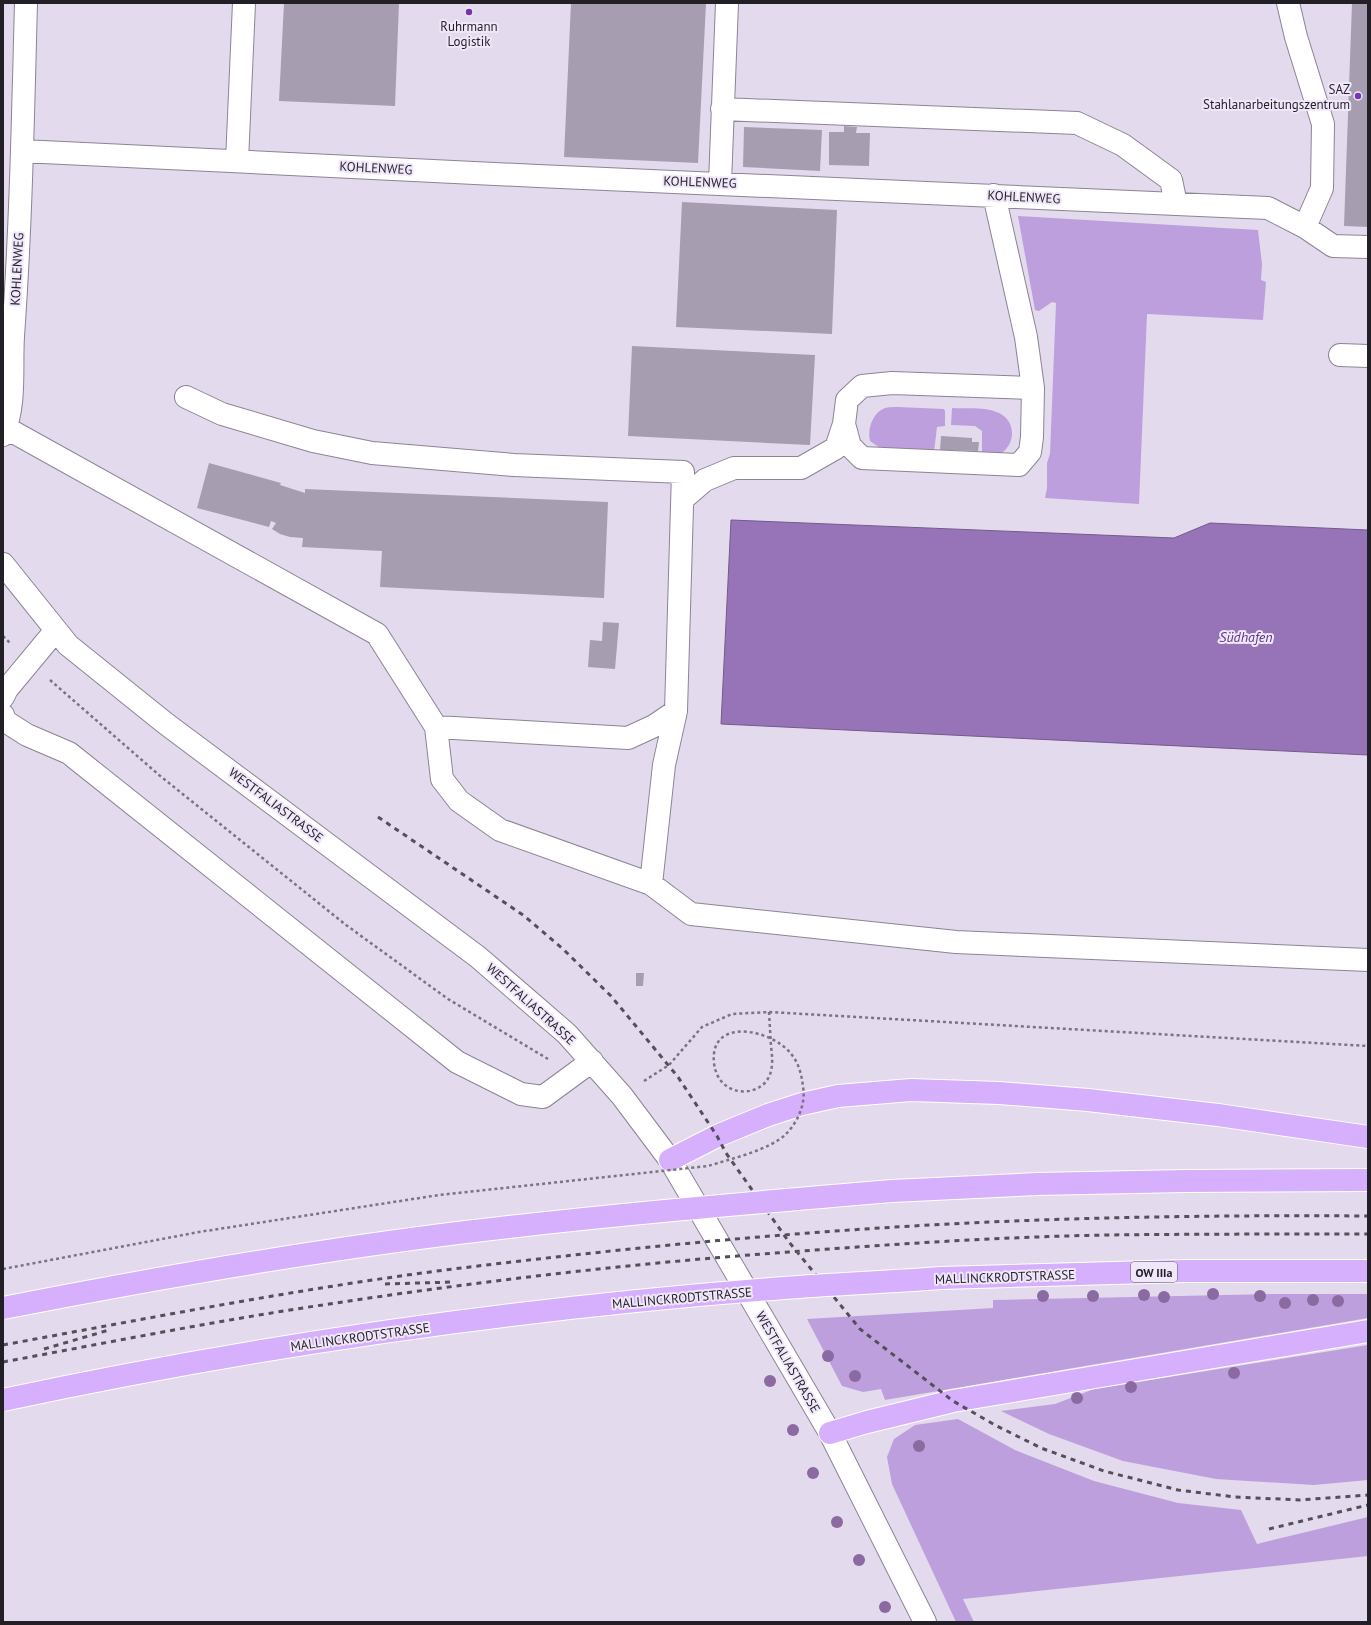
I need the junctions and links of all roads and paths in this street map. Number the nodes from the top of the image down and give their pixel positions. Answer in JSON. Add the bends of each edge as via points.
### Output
{"nodes":[{"id":1,"x":26,"y":3,"type":"edge"},
{"id":2,"x":244,"y":3,"type":"edge"},
{"id":3,"x":727,"y":3,"type":"edge"},
{"id":4,"x":1288,"y":3,"type":"edge"},
{"id":5,"x":722,"y":109,"type":"junction"},
{"id":6,"x":22,"y":151,"type":"junction"},
{"id":7,"x":237,"y":161,"type":"junction"},
{"id":8,"x":720,"y":183,"type":"junction"},
{"id":9,"x":994,"y":195,"type":"junction"},
{"id":10,"x":1176,"y":204,"type":"junction"},
{"id":11,"x":1305,"y":227,"type":"junction"},
{"id":12,"x":1368,"y":247,"type":"edge"},
{"id":13,"x":1340,"y":355,"type":"dead end"},
{"id":14,"x":1368,"y":356,"type":"edge"},
{"id":15,"x":1033,"y":388,"type":"junction"},
{"id":16,"x":186,"y":397,"type":"dead end"},
{"id":17,"x":844,"y":424,"type":"junction"},
{"id":18,"x":5,"y":431,"type":"edge"},
{"id":19,"x":683,"y":499,"type":"junction"},
{"id":20,"x":3,"y":564,"type":"edge"},
{"id":21,"x":56,"y":630,"type":"junction"},
{"id":22,"x":3,"y":636,"type":"edge"},
{"id":23,"x":30,"y":661,"type":"junction"},
{"id":24,"x":3,"y":697,"type":"edge"},
{"id":25,"x":676,"y":711,"type":"junction"},
{"id":26,"x":3,"y":715,"type":"edge"},
{"id":27,"x":436,"y":726,"type":"junction"},
{"id":28,"x":651,"y":884,"type":"junction"},
{"id":29,"x":1368,"y":960,"type":"edge"},
{"id":30,"x":769,"y":1012,"type":"junction"},
{"id":31,"x":1368,"y":1046,"type":"edge"},
{"id":32,"x":592,"y":1061,"type":"junction"},
{"id":33,"x":570,"y":1077,"type":"junction"},
{"id":34,"x":622,"y":1096,"type":"junction"},
{"id":35,"x":1368,"y":1137,"type":"edge"},
{"id":36,"x":670,"y":1160,"type":"junction"},
{"id":37,"x":1368,"y":1180,"type":"edge"},
{"id":38,"x":3,"y":1269,"type":"edge"},
{"id":39,"x":1368,"y":1271,"type":"edge"},
{"id":40,"x":3,"y":1308,"type":"edge"},
{"id":41,"x":1368,"y":1331,"type":"edge"},
{"id":42,"x":3,"y":1400,"type":"edge"},
{"id":43,"x":830,"y":1433,"type":"junction"},
{"id":44,"x":925,"y":1622,"type":"edge"}],
"edges":[{"from":1,"to":6,"type":"street","name":"KOHLENWEG"},
{"from":2,"to":7,"type":"street"},
{"from":3,"to":5,"type":"street"},
{"from":4,"to":11,"type":"street","via":[[1323,124],[1322,188]]},
{"from":5,"to":8,"type":"street"},
{"from":5,"to":10,"type":"street","via":[[1077,123],[1124,145],[1171,180]]},
{"from":6,"to":7,"type":"street","name":"KOHLENWEG"},
{"from":6,"to":18,"type":"street","name":"KOHLENWEG","via":[[12,395]]},
{"from":7,"to":8,"type":"street","name":"KOHLENWEG"},
{"from":8,"to":9,"type":"street","name":"KOHLENWEG"},
{"from":9,"to":10,"type":"street","name":"KOHLENWEG"},
{"from":9,"to":15,"type":"street","via":[[1026,337]]},
{"from":10,"to":11,"type":"street","name":"KOHLENWEG","via":[[1268,208]]},
{"from":11,"to":12,"type":"street","name":"KOHLENWEG","via":[[1333,246]]},
{"from":13,"to":14,"type":"street"},
{"from":15,"to":17,"type":"street","via":[[892,383],[862,386],[847,400]]},
{"from":15,"to":17,"type":"street","via":[[1030,452],[1019,465],[862,458],[850,446]]},
{"from":16,"to":19,"type":"street","via":[[222,414],[313,441],[372,453],[514,465],[684,472]]},
{"from":17,"to":19,"type":"street","via":[[836,448],[801,468],[734,468],[705,480]]},
{"from":18,"to":27,"type":"street","via":[[377,634]]},
{"from":19,"to":25,"type":"street"},
{"from":20,"to":21,"type":"street","name":"WESTFALIASTRASSE"},
{"from":21,"to":23,"type":"street"},
{"from":21,"to":32,"type":"street","name":"WESTFALIASTRASSE","via":[[68,644],[165,722],[478,957],[567,1034]]},
{"from":22,"to":23,"type":"path"},
{"from":23,"to":24,"type":"street","via":[[7,688]]},
{"from":23,"to":33,"type":"path","via":[[159,775],[346,926],[448,1000],[550,1060]]},
{"from":25,"to":27,"type":"street","via":[[654,726],[628,738]]},
{"from":25,"to":28,"type":"street","via":[[664,764]]},
{"from":26,"to":33,"type":"street","via":[[5,720],[27,735],[69,753],[457,1062],[521,1094],[543,1097]]},
{"from":27,"to":28,"type":"street","via":[[442,779],[459,802],[500,830]]},
{"from":28,"to":29,"type":"street","via":[[691,914],[808,927],[956,942]]},
{"from":30,"to":31,"type":"path"},
{"from":30,"to":34,"type":"path","via":[[732,1014],[702,1028],[669,1065]]},
{"from":30,"to":38,"type":"path","bridge":true,"via":[[771,1046],[771,1071],[767,1080],[746,1091],[729,1088],[717,1075],[714,1056],[718,1042],[723,1038],[739,1032],[759,1033],[773,1039],[792,1055],[802,1077],[804,1100],[799,1115],[786,1134],[748,1153],[708,1166],[439,1195],[199,1232]]},
{"from":32,"to":33,"type":"street"},
{"from":32,"to":34,"type":"street","name":"WESTFALIASTRASSE"},
{"from":34,"to":36,"type":"street","name":"WESTFALIASTRASSE"},
{"from":35,"to":36,"type":"highway","via":[[1218,1115],[1088,1100],[911,1090],[838,1096],[802,1104],[717,1136]]},
{"from":36,"to":43,"type":"street","name":"WESTFALIASTRASSE"},
{"from":37,"to":40,"type":"highway","bridge":true,"via":[[1037,1184],[892,1191],[727,1204],[464,1232],[355,1247],[134,1282]]},
{"from":39,"to":42,"type":"highway","name":"MALLINCKRODTSTRASSE","number":"OW IIIa","bridge":true,"via":[[1185,1271],[941,1278],[776,1289],[626,1303],[329,1340],[181,1365]]},
{"from":41,"to":43,"type":"highway","via":[[953,1401]]},
{"from":43,"to":44,"type":"street","name":"WESTFALIASTRASSE"}]}
